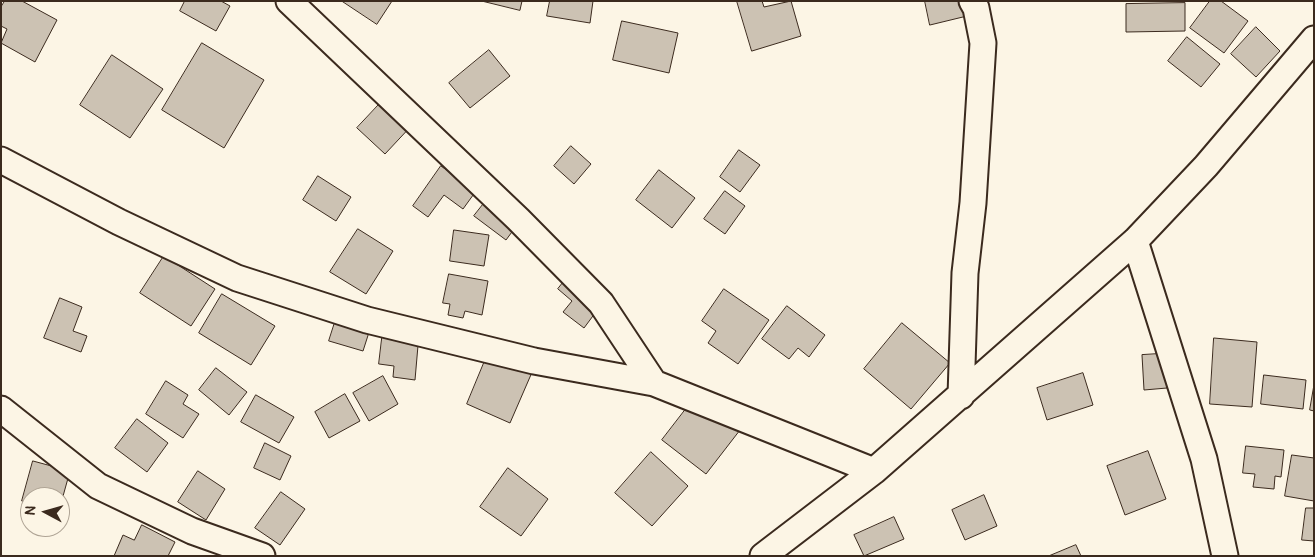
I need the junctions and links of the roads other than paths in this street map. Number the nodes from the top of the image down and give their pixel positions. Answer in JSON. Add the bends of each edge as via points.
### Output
{"nodes":[{"id":1,"x":289,"y":1,"type":"edge"},
{"id":2,"x":972,"y":1,"type":"edge"},
{"id":3,"x":1314,"y":39,"type":"edge"},
{"id":4,"x":1,"y":160,"type":"edge"},
{"id":5,"x":1135,"y":241,"type":"junction"},
{"id":6,"x":654,"y":383,"type":"junction"},
{"id":7,"x":961,"y":396,"type":"junction"},
{"id":8,"x":1,"y":408,"type":"edge"},
{"id":9,"x":874,"y":471,"type":"junction"},
{"id":10,"x":262,"y":556,"type":"edge"},
{"id":11,"x":764,"y":556,"type":"edge"},
{"id":12,"x":1225,"y":556,"type":"edge"}],
"edges":[{"from":1,"to":6,"type":"street","via":[[518,219],[601,303]]},
{"from":2,"to":7,"type":"street","via":[[983,43],[974,203],[965,273]]},
{"from":3,"to":5,"type":"street","via":[[1206,166]]},
{"from":4,"to":6,"type":"street","via":[[118,222],[236,278],[367,320],[534,361]]},
{"from":5,"to":7,"type":"street"},
{"from":5,"to":12,"type":"street","via":[[1204,459]]},
{"from":6,"to":9,"type":"street"},
{"from":7,"to":9,"type":"street"},
{"from":8,"to":10,"type":"street","via":[[98,486],[192,531]]},
{"from":9,"to":11,"type":"street"}]}
